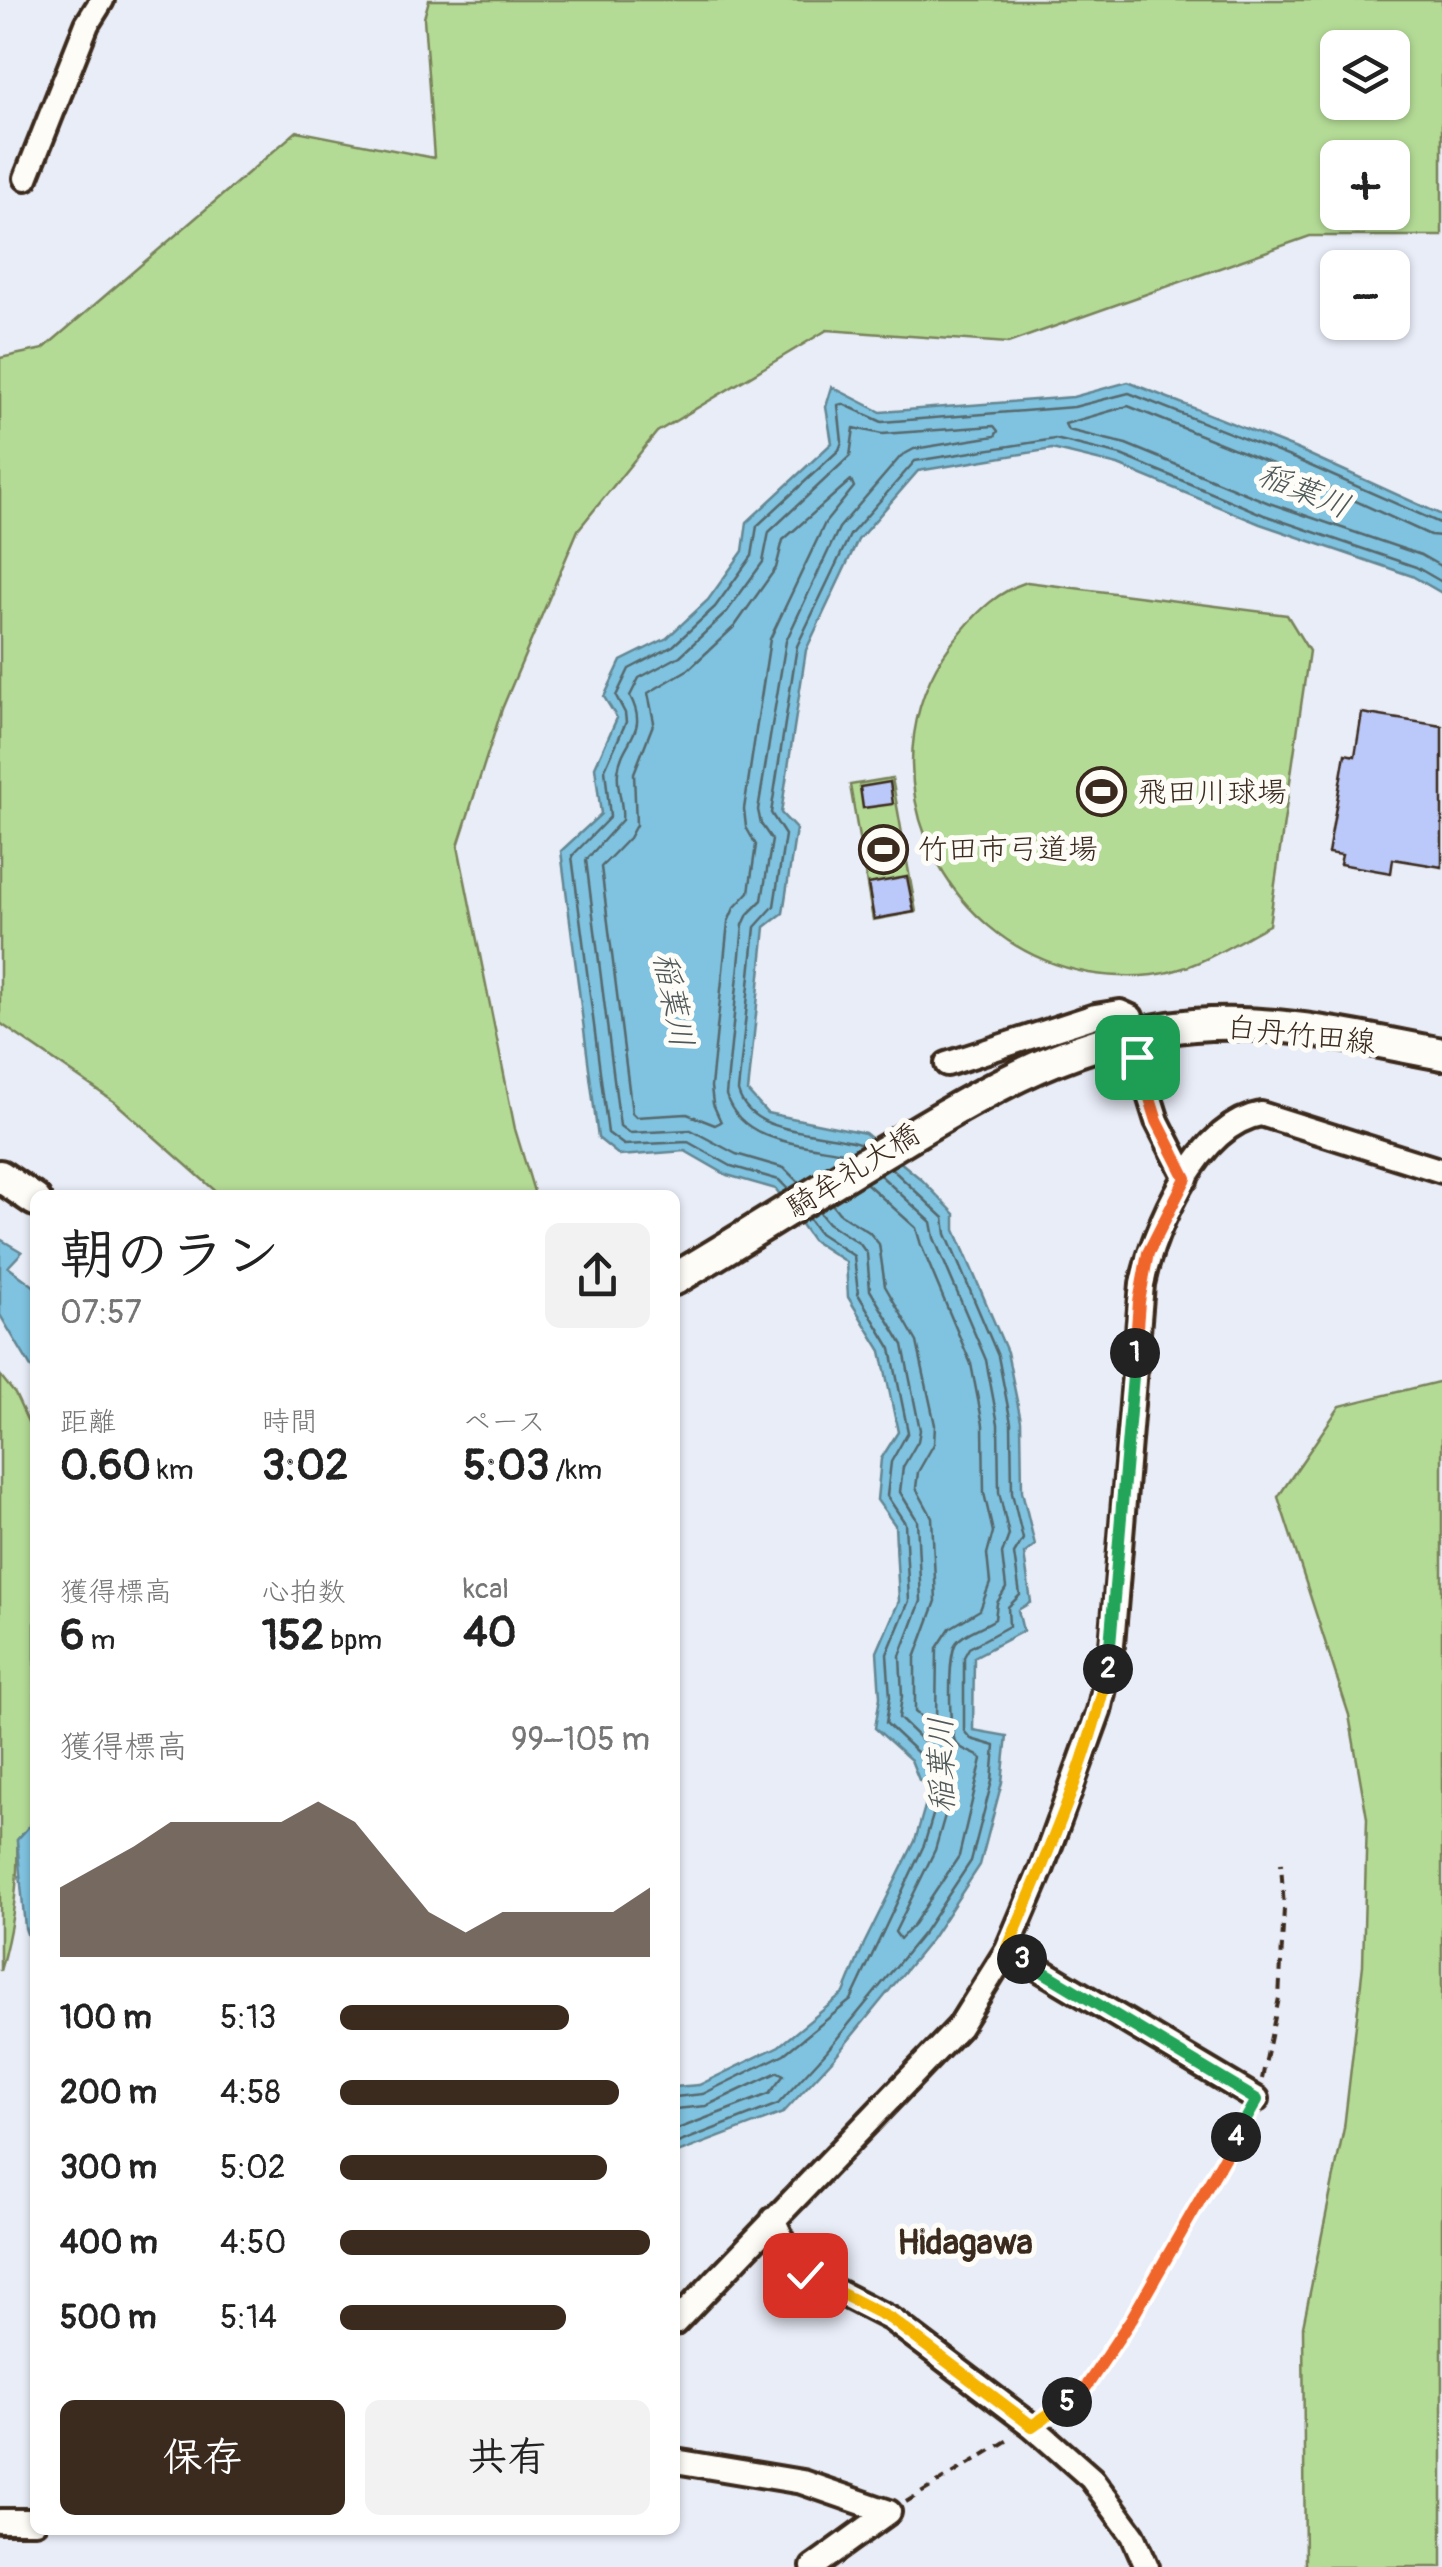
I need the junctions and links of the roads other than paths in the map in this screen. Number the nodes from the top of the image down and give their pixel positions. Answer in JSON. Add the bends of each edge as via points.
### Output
{"nodes":[{"id":1,"x":102,"y":0,"type":"edge"},
{"id":2,"x":26,"y":178,"type":"dead end"},
{"id":3,"x":1134,"y":1034,"type":"junction"},
{"id":4,"x":1442,"y":1054,"type":"edge"},
{"id":5,"x":947,"y":1064,"type":"dead end"},
{"id":6,"x":938,"y":1119,"type":"joint"},
{"id":7,"x":1442,"y":1171,"type":"edge"},
{"id":8,"x":0,"y":1176,"type":"edge"},
{"id":9,"x":1186,"y":1178,"type":"junction"},
{"id":10,"x":30,"y":1197,"type":"edge"},
{"id":11,"x":680,"y":1276,"type":"edge"},
{"id":12,"x":1007,"y":1950,"type":"junction"},
{"id":13,"x":1257,"y":2100,"type":"road end"},
{"id":14,"x":773,"y":2219,"type":"junction"},
{"id":15,"x":680,"y":2318,"type":"edge"},
{"id":16,"x":680,"y":2462,"type":"edge"},
{"id":17,"x":0,"y":2520,"type":"edge"},
{"id":18,"x":30,"y":2521,"type":"edge"},
{"id":19,"x":813,"y":2567,"type":"edge"},
{"id":20,"x":1147,"y":2567,"type":"edge"}],
"edges":[{"from":1,"to":2,"type":"street","via":[[86,24]]},
{"from":3,"to":4,"type":"main road","name":"白丹竹田線","via":[[1196,1024],[1266,1026]]},
{"from":3,"to":5,"type":"street","via":[[1131,1016],[1106,1013]]},
{"from":3,"to":6,"type":"main road","name":"白丹竹田線","via":[[1050,1060]]},
{"from":3,"to":9,"type":"street","via":[[1157,1121]]},
{"from":6,"to":11,"type":"main road","name":"騎牟礼大橋"},
{"from":7,"to":9,"type":"street","via":[[1261,1114],[1223,1131]]},
{"from":8,"to":10,"type":"main road"},
{"from":9,"to":12,"type":"street","via":[[1148,1253],[1139,1302],[1111,1657],[1099,1711]]},
{"from":12,"to":13,"type":"street"},
{"from":12,"to":14,"type":"street","via":[[959,2027]]},
{"from":14,"to":15,"type":"street"},
{"from":14,"to":20,"type":"street","via":[[805,2275],[891,2319],[1091,2478]]},
{"from":16,"to":19,"type":"street","via":[[802,2482],[889,2512]]},
{"from":17,"to":18,"type":"street"}]}
